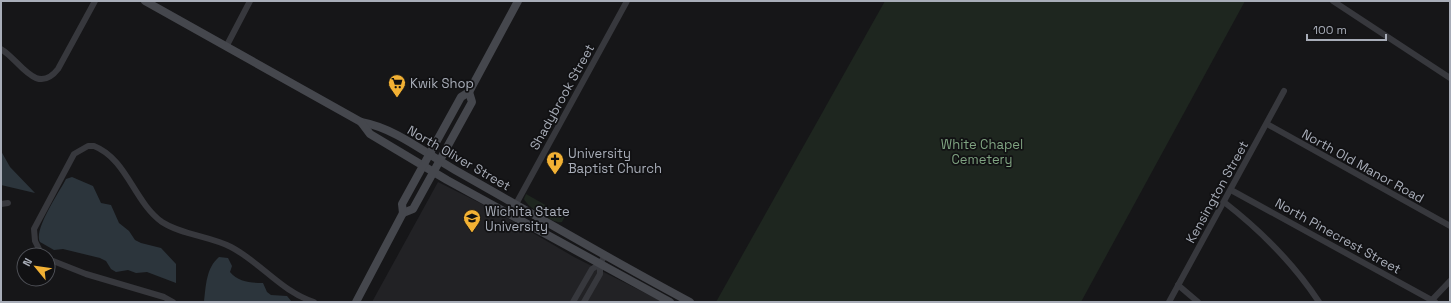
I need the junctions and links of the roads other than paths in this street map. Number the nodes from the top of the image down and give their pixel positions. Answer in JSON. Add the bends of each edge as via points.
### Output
{"nodes":[{"id":1,"x":95,"y":1,"type":"edge"},
{"id":2,"x":144,"y":1,"type":"edge"},
{"id":3,"x":250,"y":1,"type":"edge"},
{"id":4,"x":518,"y":1,"type":"edge"},
{"id":5,"x":627,"y":1,"type":"edge"},
{"id":6,"x":1333,"y":1,"type":"edge"},
{"id":7,"x":226,"y":47,"type":"junction"},
{"id":8,"x":1,"y":49,"type":"edge"},
{"id":9,"x":1450,"y":78,"type":"edge"},
{"id":10,"x":1284,"y":91,"type":"dead end"},
{"id":11,"x":469,"y":92,"type":"junction"},
{"id":12,"x":361,"y":122,"type":"junction"},
{"id":13,"x":1267,"y":124,"type":"junction"},
{"id":14,"x":430,"y":154,"type":"junction"},
{"id":15,"x":440,"y":160,"type":"junction"},
{"id":16,"x":424,"y":165,"type":"junction"},
{"id":17,"x":434,"y":171,"type":"junction"},
{"id":18,"x":1231,"y":190,"type":"junction"},
{"id":19,"x":8,"y":202,"type":"dead end"},
{"id":20,"x":1224,"y":202,"type":"junction"},
{"id":21,"x":1,"y":204,"type":"edge"},
{"id":22,"x":516,"y":204,"type":"junction"},
{"id":23,"x":403,"y":213,"type":"junction"},
{"id":24,"x":1450,"y":226,"type":"edge"},
{"id":25,"x":38,"y":247,"type":"edge"},
{"id":26,"x":605,"y":255,"type":"junction"},
{"id":27,"x":56,"y":262,"type":"edge"},
{"id":28,"x":600,"y":264,"type":"junction"},
{"id":29,"x":1450,"y":281,"type":"edge"},
{"id":30,"x":1178,"y":285,"type":"junction"},
{"id":31,"x":1432,"y":301,"type":"edge"},
{"id":32,"x":173,"y":302,"type":"edge"},
{"id":33,"x":314,"y":302,"type":"edge"},
{"id":34,"x":356,"y":302,"type":"edge"},
{"id":35,"x":574,"y":302,"type":"edge"},
{"id":36,"x":584,"y":302,"type":"edge"},
{"id":37,"x":670,"y":302,"type":"edge"},
{"id":38,"x":690,"y":302,"type":"edge"},
{"id":39,"x":1169,"y":302,"type":"edge"},
{"id":40,"x":1198,"y":302,"type":"edge"},
{"id":41,"x":1319,"y":302,"type":"edge"}],
"edges":[{"from":1,"to":8,"type":"street","via":[[52,76],[43,79],[31,76]]},
{"from":2,"to":7,"type":"main road","name":"North Oliver Street"},
{"from":3,"to":7,"type":"street"},
{"from":4,"to":11,"type":"main road"},
{"from":5,"to":22,"type":"street","name":"Shadybrook Street"},
{"from":6,"to":9,"type":"street"},
{"from":7,"to":12,"type":"main road","name":"North Oliver Street"},
{"from":10,"to":13,"type":"street","name":"Kensington Street"},
{"from":11,"to":14,"type":"main road","via":[[461,96]]},
{"from":11,"to":15,"type":"main road","via":[[472,102]]},
{"from":12,"to":14,"type":"main road","name":"North Oliver Street","via":[[375,124]]},
{"from":12,"to":16,"type":"main road","name":"North Oliver Street","via":[[370,134]]},
{"from":13,"to":18,"type":"street","name":"Kensington Street"},
{"from":13,"to":24,"type":"street","name":"North Old Manor Road"},
{"from":14,"to":15,"type":"main road","name":"North Oliver Street"},
{"from":14,"to":16,"type":"main road"},
{"from":15,"to":17,"type":"main road"},
{"from":15,"to":22,"type":"main road","name":"North Oliver Street"},
{"from":16,"to":17,"type":"main road","name":"North Oliver Street"},
{"from":16,"to":23,"type":"main road","via":[[402,204]]},
{"from":17,"to":23,"type":"main road","via":[[413,209]]},
{"from":17,"to":28,"type":"main road","name":"North Oliver Street"},
{"from":18,"to":20,"type":"street","name":"Kensington Street"},
{"from":18,"to":31,"type":"street","name":"North Pinecrest Street"},
{"from":19,"to":21,"type":"street"},
{"from":20,"to":30,"type":"street","name":"Kensington Street"},
{"from":20,"to":41,"type":"street","via":[[1256,229],[1287,261]]},
{"from":22,"to":26,"type":"main road","name":"North Oliver Street"},
{"from":23,"to":34,"type":"main road"},
{"from":25,"to":33,"type":"street","via":[[34,229],[74,154],[88,146],[99,148],[115,162],[152,212],[162,221],[174,228],[211,238],[232,247],[292,290]]},
{"from":26,"to":28,"type":"street"},
{"from":26,"to":38,"type":"main road","name":"North Oliver Street"},
{"from":27,"to":32,"type":"street"},
{"from":28,"to":35,"type":"street","via":[[592,269]]},
{"from":28,"to":36,"type":"street","via":[[600,274]]},
{"from":28,"to":37,"type":"main road","name":"North Oliver Street"},
{"from":29,"to":31,"type":"street"},
{"from":30,"to":39,"type":"street","name":"Kensington Street"},
{"from":30,"to":40,"type":"street"}]}
